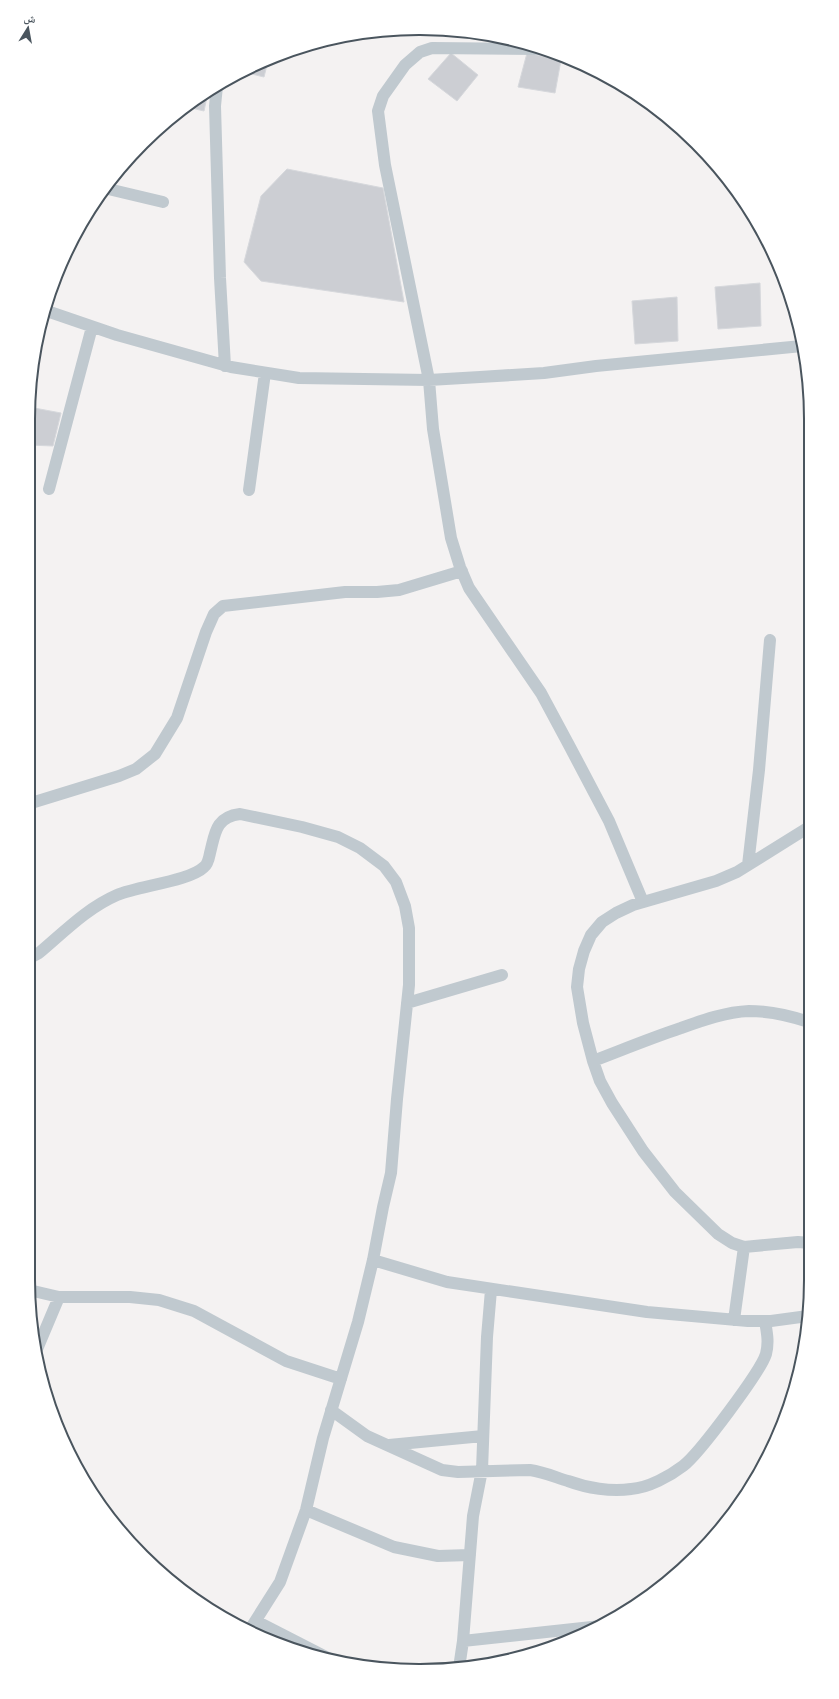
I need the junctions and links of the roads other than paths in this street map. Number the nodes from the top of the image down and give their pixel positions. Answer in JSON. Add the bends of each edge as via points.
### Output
{"nodes":[{"id":1,"x":522,"y":49,"type":"edge"},
{"id":2,"x":216,"y":94,"type":"edge"},
{"id":3,"x":111,"y":190,"type":"edge"},
{"id":4,"x":163,"y":202,"type":"dead end"},
{"id":5,"x":50,"y":312,"type":"edge"},
{"id":6,"x":92,"y":327,"type":"junction"},
{"id":7,"x":797,"y":346,"type":"edge"},
{"id":8,"x":225,"y":366,"type":"junction"},
{"id":9,"x":265,"y":373,"type":"junction"},
{"id":10,"x":429,"y":380,"type":"junction"},
{"id":11,"x":49,"y":489,"type":"dead end"},
{"id":12,"x":249,"y":490,"type":"dead end"},
{"id":13,"x":462,"y":571,"type":"junction"},
{"id":14,"x":770,"y":640,"type":"dead end"},
{"id":15,"x":35,"y":802,"type":"edge"},
{"id":16,"x":804,"y":830,"type":"edge"},
{"id":17,"x":748,"y":865,"type":"junction"},
{"id":18,"x":643,"y":902,"type":"junction"},
{"id":19,"x":35,"y":955,"type":"edge"},
{"id":20,"x":502,"y":975,"type":"dead end"},
{"id":21,"x":407,"y":1004,"type":"junction"},
{"id":22,"x":804,"y":1020,"type":"edge"},
{"id":23,"x":592,"y":1061,"type":"junction"},
{"id":24,"x":804,"y":1242,"type":"edge"},
{"id":25,"x":744,"y":1247,"type":"junction"},
{"id":26,"x":373,"y":1260,"type":"junction"},
{"id":27,"x":491,"y":1290,"type":"junction"},
{"id":28,"x":35,"y":1292,"type":"edge"},
{"id":29,"x":59,"y":1297,"type":"junction"},
{"id":30,"x":802,"y":1317,"type":"edge"},
{"id":31,"x":734,"y":1320,"type":"junction"},
{"id":32,"x":765,"y":1321,"type":"junction"},
{"id":33,"x":40,"y":1342,"type":"edge"},
{"id":34,"x":341,"y":1379,"type":"junction"},
{"id":35,"x":331,"y":1410,"type":"junction"},
{"id":36,"x":483,"y":1436,"type":"junction"},
{"id":37,"x":388,"y":1445,"type":"junction"},
{"id":38,"x":482,"y":1470,"type":"junction"},
{"id":39,"x":306,"y":1510,"type":"junction"},
{"id":40,"x":470,"y":1555,"type":"junction"},
{"id":41,"x":253,"y":1626,"type":"edge"},
{"id":42,"x":255,"y":1627,"type":"edge"},
{"id":43,"x":581,"y":1628,"type":"edge"},
{"id":44,"x":286,"y":1640,"type":"edge"},
{"id":45,"x":463,"y":1641,"type":"junction"},
{"id":46,"x":461,"y":1662,"type":"edge"}],
"edges":[{"from":1,"to":10,"type":"street","via":[[432,48],[420,52],[405,65],[379,104],[385,165]]},
{"from":2,"to":8,"type":"street","via":[[220,278]]},
{"from":3,"to":4,"type":"street"},
{"from":5,"to":6,"type":"street"},
{"from":6,"to":8,"type":"street"},
{"from":6,"to":11,"type":"street"},
{"from":7,"to":10,"type":"street","via":[[544,373]]},
{"from":8,"to":9,"type":"street"},
{"from":9,"to":10,"type":"street","via":[[299,378]]},
{"from":9,"to":12,"type":"street"},
{"from":10,"to":13,"type":"street","via":[[433,430],[446,517]]},
{"from":13,"to":15,"type":"street","via":[[399,590],[345,592],[223,606],[214,614],[206,632],[177,718],[155,754],[136,769],[119,776]]},
{"from":13,"to":18,"type":"street","via":[[469,588],[487,616],[541,693],[609,821]]},
{"from":14,"to":17,"type":"street"},
{"from":16,"to":17,"type":"street"},
{"from":17,"to":18,"type":"street","via":[[716,881]]},
{"from":18,"to":23,"type":"street","via":[[602,922],[584,951],[577,987]]},
{"from":19,"to":21,"type":"street","via":[[99,903],[137,888],[174,880],[204,867],[208,861],[216,827],[226,817],[240,814],[338,837],[360,848],[384,866],[396,882],[405,906],[409,928]]},
{"from":20,"to":21,"type":"street"},
{"from":21,"to":26,"type":"street","via":[[391,1173]]},
{"from":22,"to":23,"type":"street","via":[[749,1011],[709,1018]]},
{"from":23,"to":25,"type":"street","via":[[612,1103],[643,1151],[675,1192],[718,1234]]},
{"from":24,"to":25,"type":"street"},
{"from":25,"to":31,"type":"street"},
{"from":26,"to":27,"type":"street","via":[[447,1282]]},
{"from":26,"to":34,"type":"street"},
{"from":27,"to":31,"type":"street","via":[[647,1312]]},
{"from":27,"to":36,"type":"street"},
{"from":28,"to":29,"type":"street"},
{"from":29,"to":33,"type":"street"},
{"from":29,"to":34,"type":"street","via":[[130,1297],[159,1300],[194,1311],[286,1360]]},
{"from":30,"to":32,"type":"street"},
{"from":31,"to":32,"type":"street"},
{"from":32,"to":38,"type":"street","via":[[769,1339],[766,1355],[753,1376],[715,1429],[684,1465],[663,1479],[632,1490],[597,1488],[540,1471]]},
{"from":34,"to":35,"type":"street"},
{"from":35,"to":37,"type":"street","via":[[366,1436]]},
{"from":35,"to":39,"type":"street"},
{"from":36,"to":37,"type":"street"},
{"from":36,"to":38,"type":"street"},
{"from":37,"to":38,"type":"street","via":[[442,1470]]},
{"from":38,"to":40,"type":"street","via":[[473,1516]]},
{"from":39,"to":40,"type":"street","via":[[394,1547],[438,1556]]},
{"from":39,"to":41,"type":"street","via":[[280,1582]]},
{"from":40,"to":45,"type":"street"},
{"from":42,"to":44,"type":"street"},
{"from":43,"to":45,"type":"street"},
{"from":45,"to":46,"type":"street"}]}
